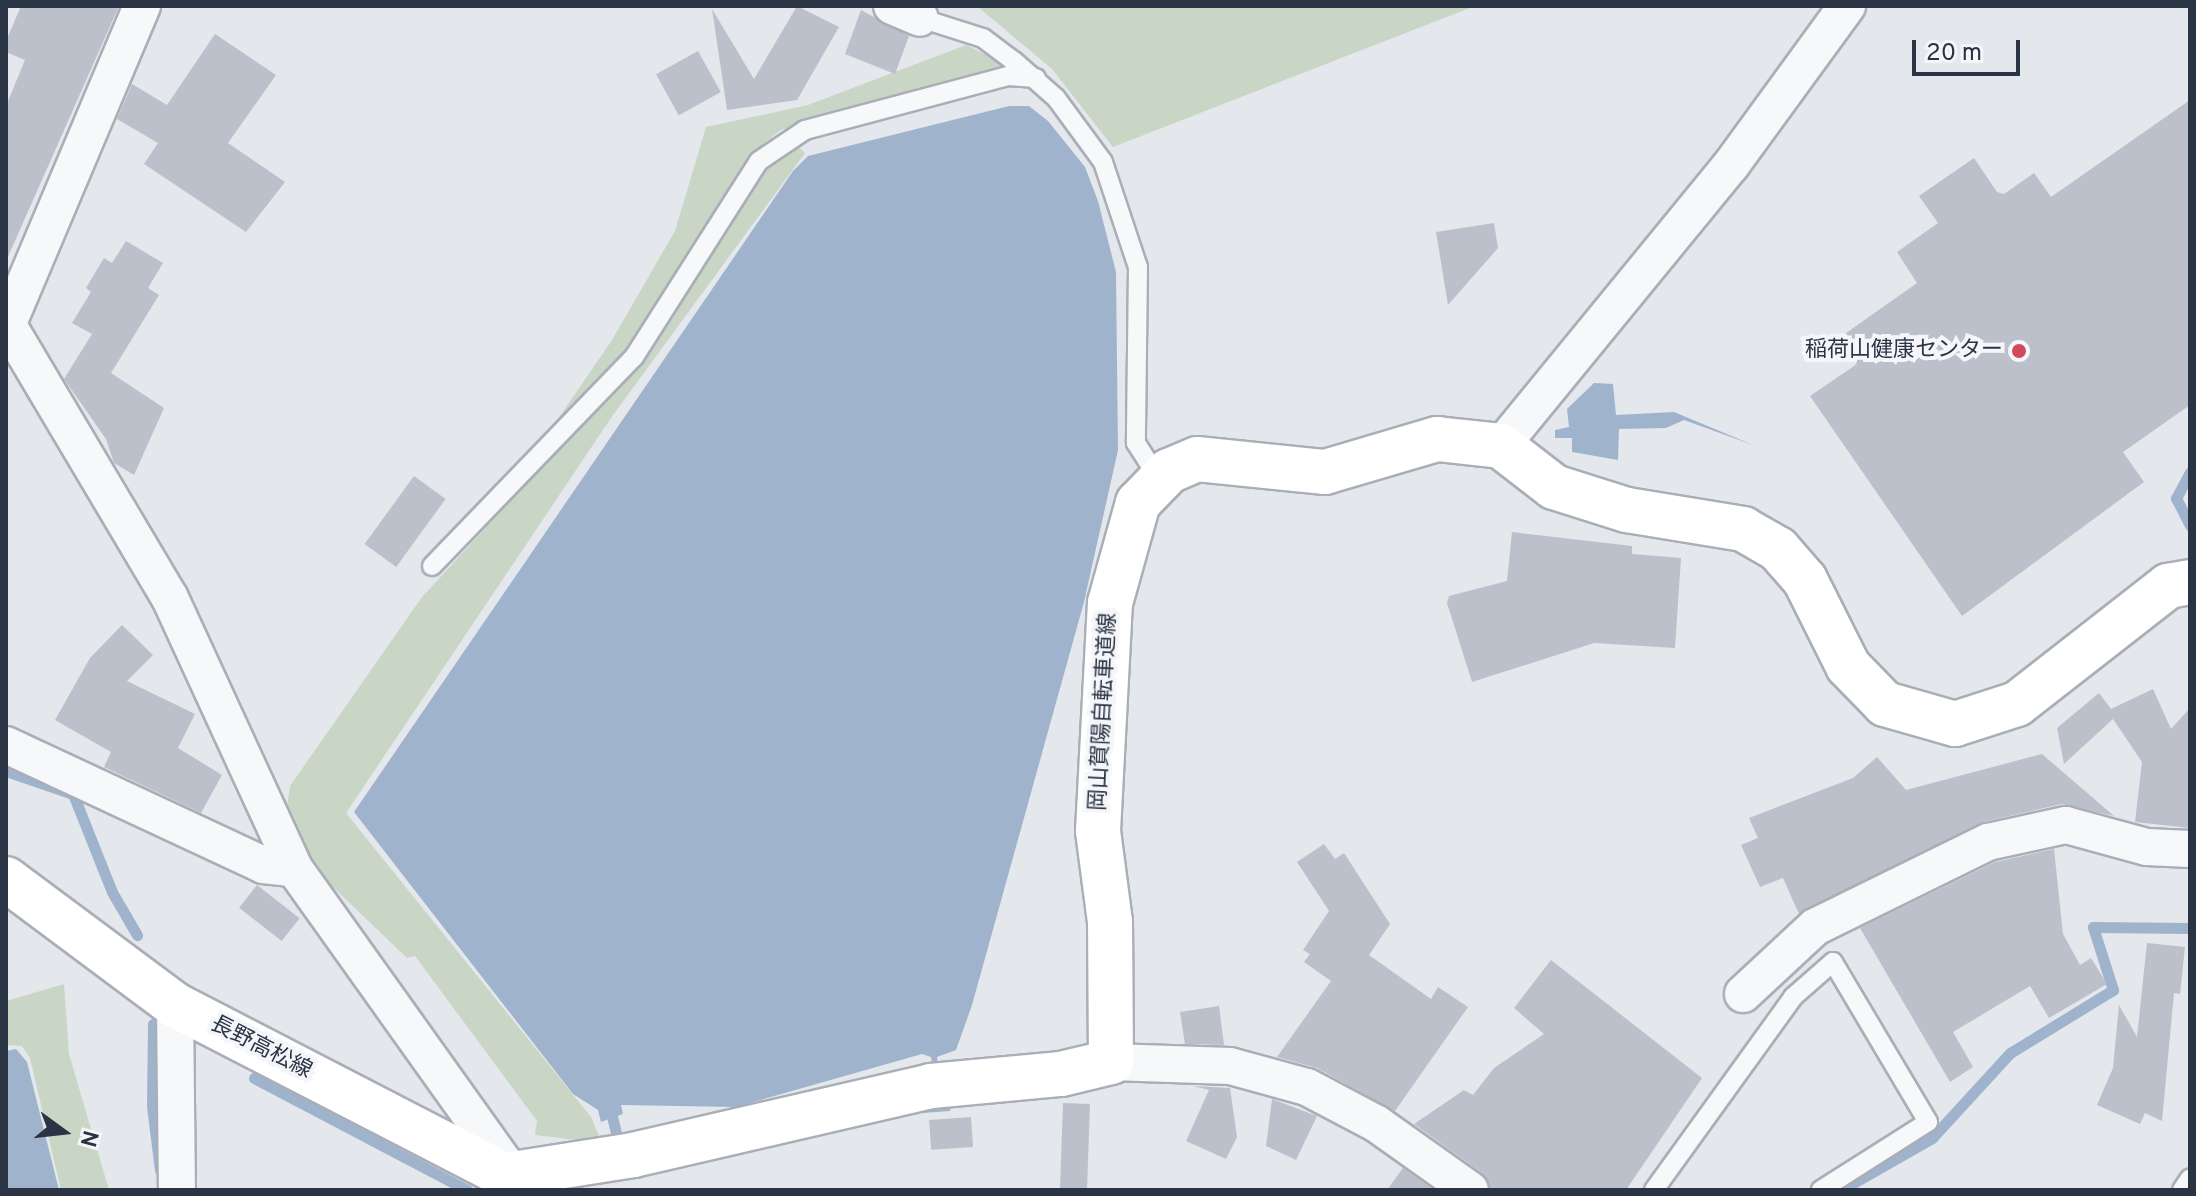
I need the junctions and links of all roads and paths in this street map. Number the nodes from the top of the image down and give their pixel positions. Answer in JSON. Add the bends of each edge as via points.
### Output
{"nodes":[{"id":1,"x":142,"y":6,"type":"edge"},
{"id":2,"x":1847,"y":6,"type":"edge"},
{"id":3,"x":906,"y":12,"type":"edge"},
{"id":4,"x":1036,"y":78,"type":"junction"},
{"id":5,"x":7,"y":325,"type":"edge"},
{"id":6,"x":1501,"y":446,"type":"junction"},
{"id":7,"x":1159,"y":479,"type":"junction"},
{"id":8,"x":432,"y":566,"type":"dead end"},
{"id":9,"x":2190,"y":582,"type":"edge"},
{"id":10,"x":6,"y":745,"type":"edge"},
{"id":11,"x":2190,"y":849,"type":"edge"},
{"id":12,"x":294,"y":868,"type":"junction"},
{"id":13,"x":6,"y":879,"type":"edge"},
{"id":14,"x":1743,"y":994,"type":"dead end"},
{"id":15,"x":175,"y":1005,"type":"junction"},
{"id":16,"x":1111,"y":1062,"type":"junction"},
{"id":17,"x":2190,"y":1178,"type":"edge"},
{"id":18,"x":523,"y":1182,"type":"edge"},
{"id":19,"x":177,"y":1190,"type":"edge"},
{"id":20,"x":1470,"y":1190,"type":"edge"},
{"id":21,"x":1654,"y":1190,"type":"edge"},
{"id":22,"x":1821,"y":1190,"type":"edge"},
{"id":23,"x":2182,"y":1190,"type":"edge"}],
"edges":[{"from":1,"to":5,"type":"street"},
{"from":2,"to":6,"type":"street","via":[[1731,165]]},
{"from":3,"to":4,"type":"lane","via":[[983,38]]},
{"from":4,"to":7,"type":"lane","via":[[1103,162],[1127,222],[1138,267],[1136,443]]},
{"from":4,"to":8,"type":"lane","via":[[1008,76],[805,130],[759,161],[634,357]]},
{"from":5,"to":12,"type":"street","via":[[170,598]]},
{"from":6,"to":7,"type":"main road","name":"岡山賀陽自転車道線","via":[[1437,439],[1325,472],[1197,459]]},
{"from":6,"to":9,"type":"main road","via":[[1554,487],[1627,510],[1743,529],[1778,549],[1805,580],[1848,666],[1885,704],[1955,724],[2017,704],[2168,586]]},
{"from":7,"to":16,"type":"main road","name":"岡山賀陽自転車道線","via":[[1138,503],[1129,532],[1110,603],[1103,679],[1098,831],[1110,922]]},
{"from":10,"to":12,"type":"street","via":[[263,865]]},
{"from":11,"to":14,"type":"street","via":[[2147,847],[2066,825],[1988,842],[1815,927]]},
{"from":12,"to":18,"type":"street"},
{"from":13,"to":15,"type":"main road","name":"長野高松線"},
{"from":15,"to":18,"type":"main road","name":"長野高松線"},
{"from":15,"to":19,"type":"street"},
{"from":16,"to":18,"type":"main road","via":[[1061,1074],[937,1085]]},
{"from":16,"to":20,"type":"street","via":[[1230,1066],[1307,1087],[1377,1124]]},
{"from":17,"to":23,"type":"lane"},
{"from":21,"to":22,"type":"lane","via":[[1793,997],[1833,962],[1928,1122]]}]}
